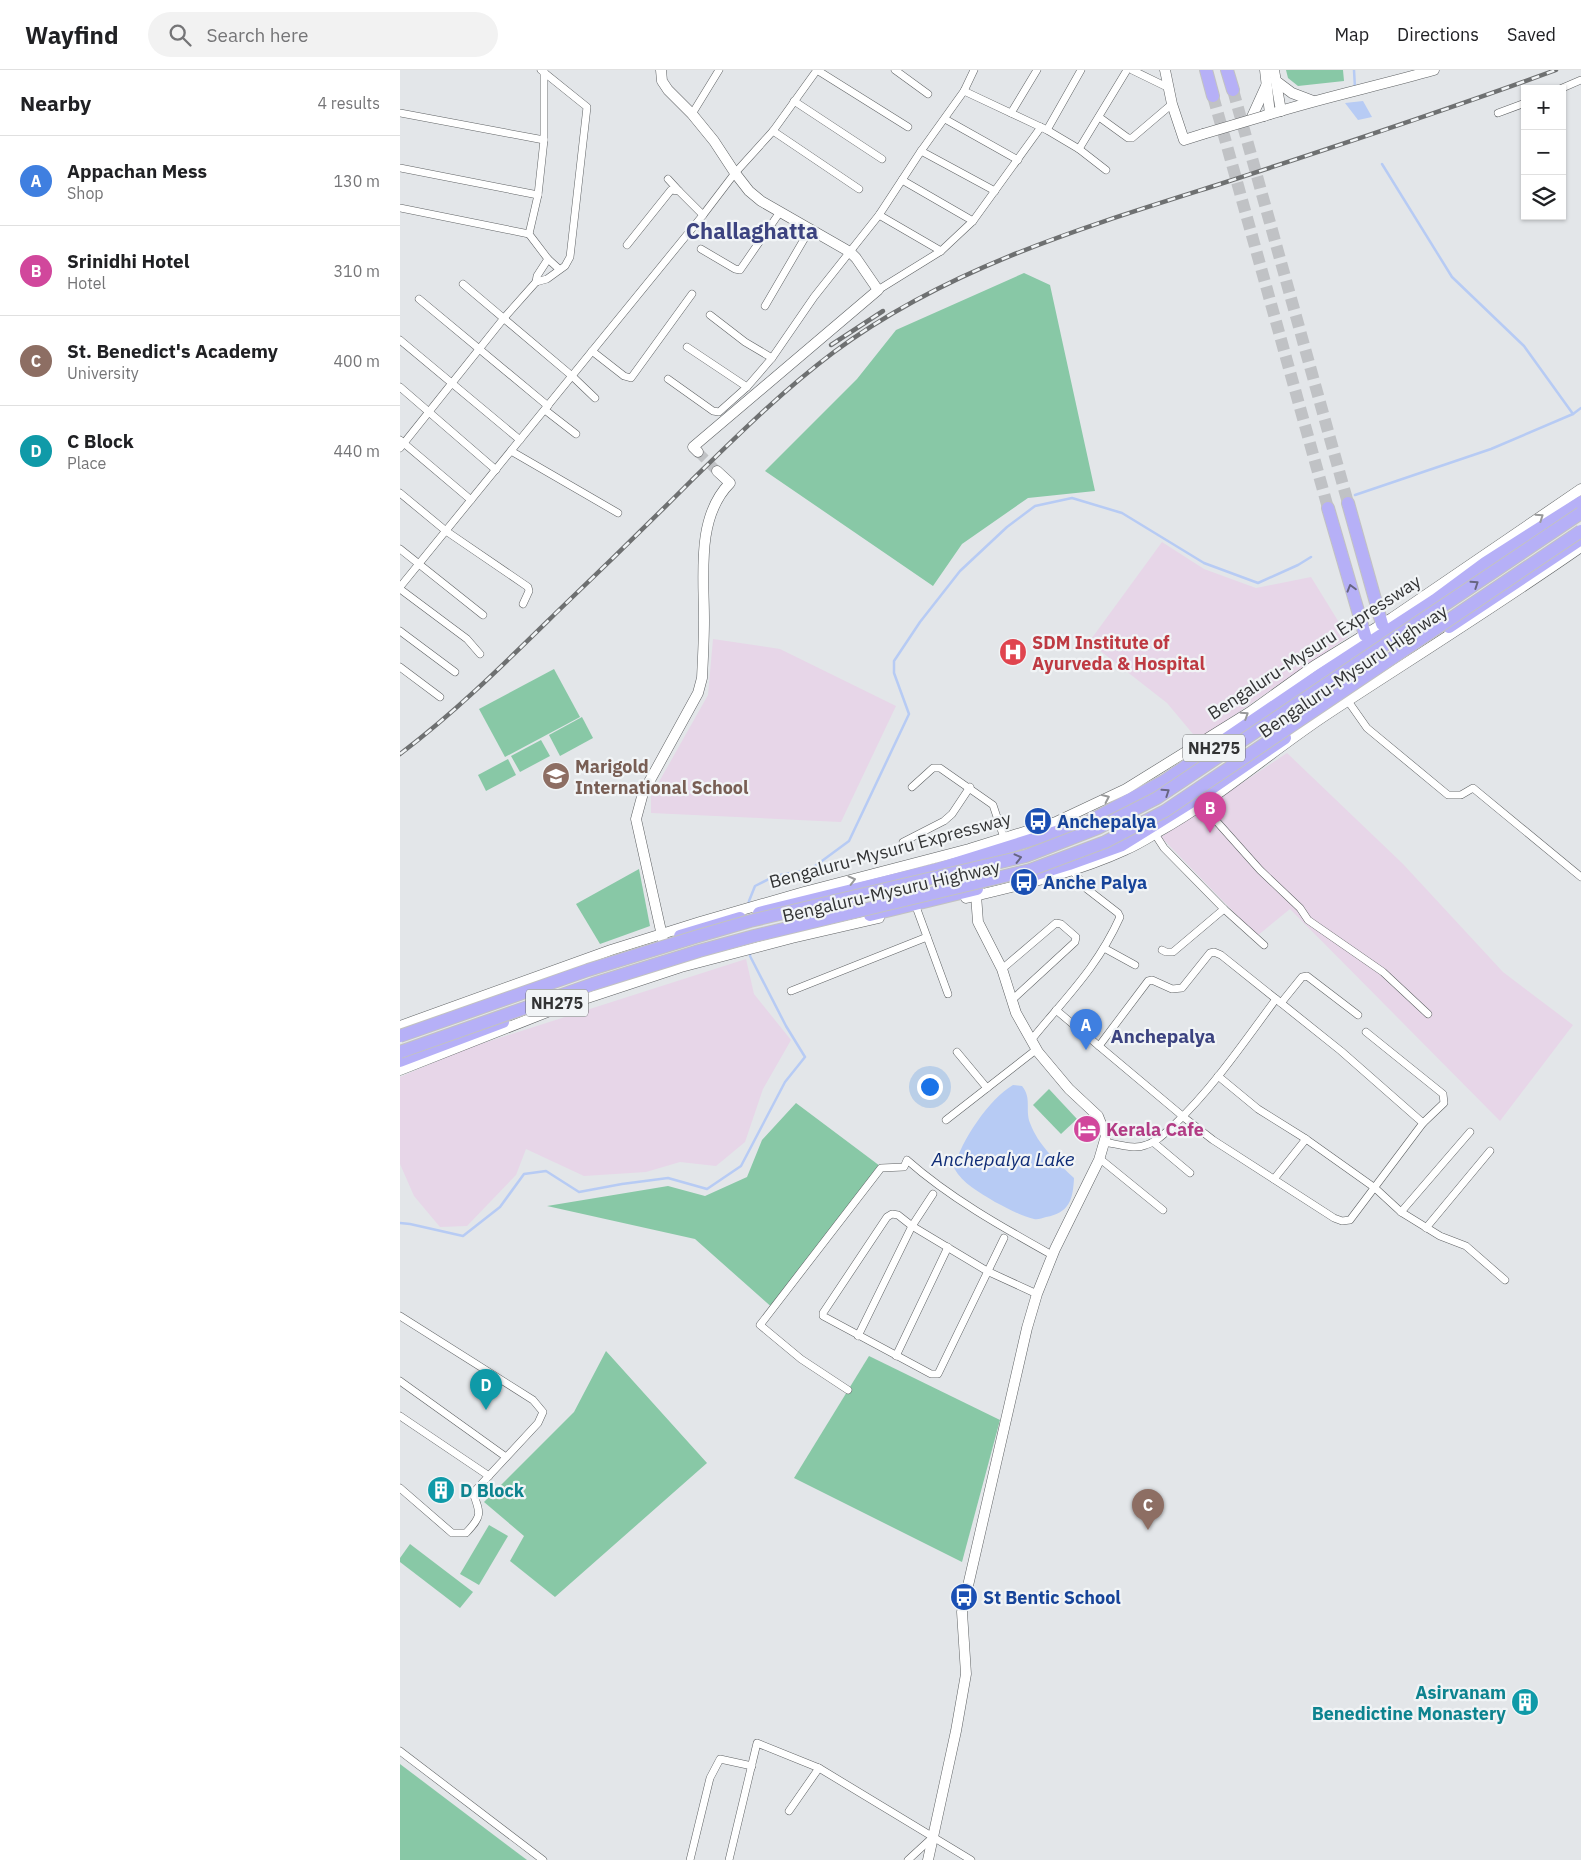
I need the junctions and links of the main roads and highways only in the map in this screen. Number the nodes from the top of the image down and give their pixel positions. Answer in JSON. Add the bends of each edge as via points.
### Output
{"nodes":[{"id":1,"x":1206,"y":70,"type":"edge"},
{"id":2,"x":1227,"y":70,"type":"edge"},
{"id":3,"x":1233,"y":90,"type":"tunnel mouth"},
{"id":4,"x":1213,"y":96,"type":"tunnel mouth"},
{"id":5,"x":1581,"y":502,"type":"edge"},
{"id":6,"x":1348,"y":503,"type":"tunnel mouth"},
{"id":7,"x":1328,"y":508,"type":"tunnel mouth"},
{"id":8,"x":1581,"y":512,"type":"edge"},
{"id":9,"x":1581,"y":531,"type":"edge"},
{"id":10,"x":1581,"y":539,"type":"edge"},
{"id":11,"x":1382,"y":624,"type":"road end"},
{"id":12,"x":1365,"y":635,"type":"road end"},
{"id":13,"x":400,"y":1031,"type":"edge"},
{"id":14,"x":400,"y":1036,"type":"edge"},
{"id":15,"x":400,"y":1052,"type":"edge"},
{"id":16,"x":400,"y":1061,"type":"edge"}],
"edges":[{"from":1,"to":4,"type":"highway"},
{"from":2,"to":3,"type":"highway"},
{"from":13,"to":5,"type":"highway","name":"Bengaluru-Mysuru Expressway","number":"NH275","one_way":true,"via":[[702,924],[804,897],[938,868],[970,854],[1088,822],[1164,780]]},
{"from":6,"to":11,"type":"highway"},
{"from":12,"to":7,"type":"highway","one_way":true},
{"from":14,"to":8,"type":"highway","name":"Bengaluru-Mysuru Expressway","number":"NH275","one_way":true,"bridge":true,"via":[[580,972],[686,939],[1026,856],[1098,828],[1157,798]]},
{"from":9,"to":15,"type":"highway","number":"NH275","bridge":true,"via":[[1165,811],[1105,842],[1030,870],[690,954],[593,984]]},
{"from":10,"to":16,"type":"highway","name":"Bengaluru-Mysuru Highway","number":"NH275","via":[[1196,799],[1122,845],[976,892],[718,954],[604,987]]}]}
